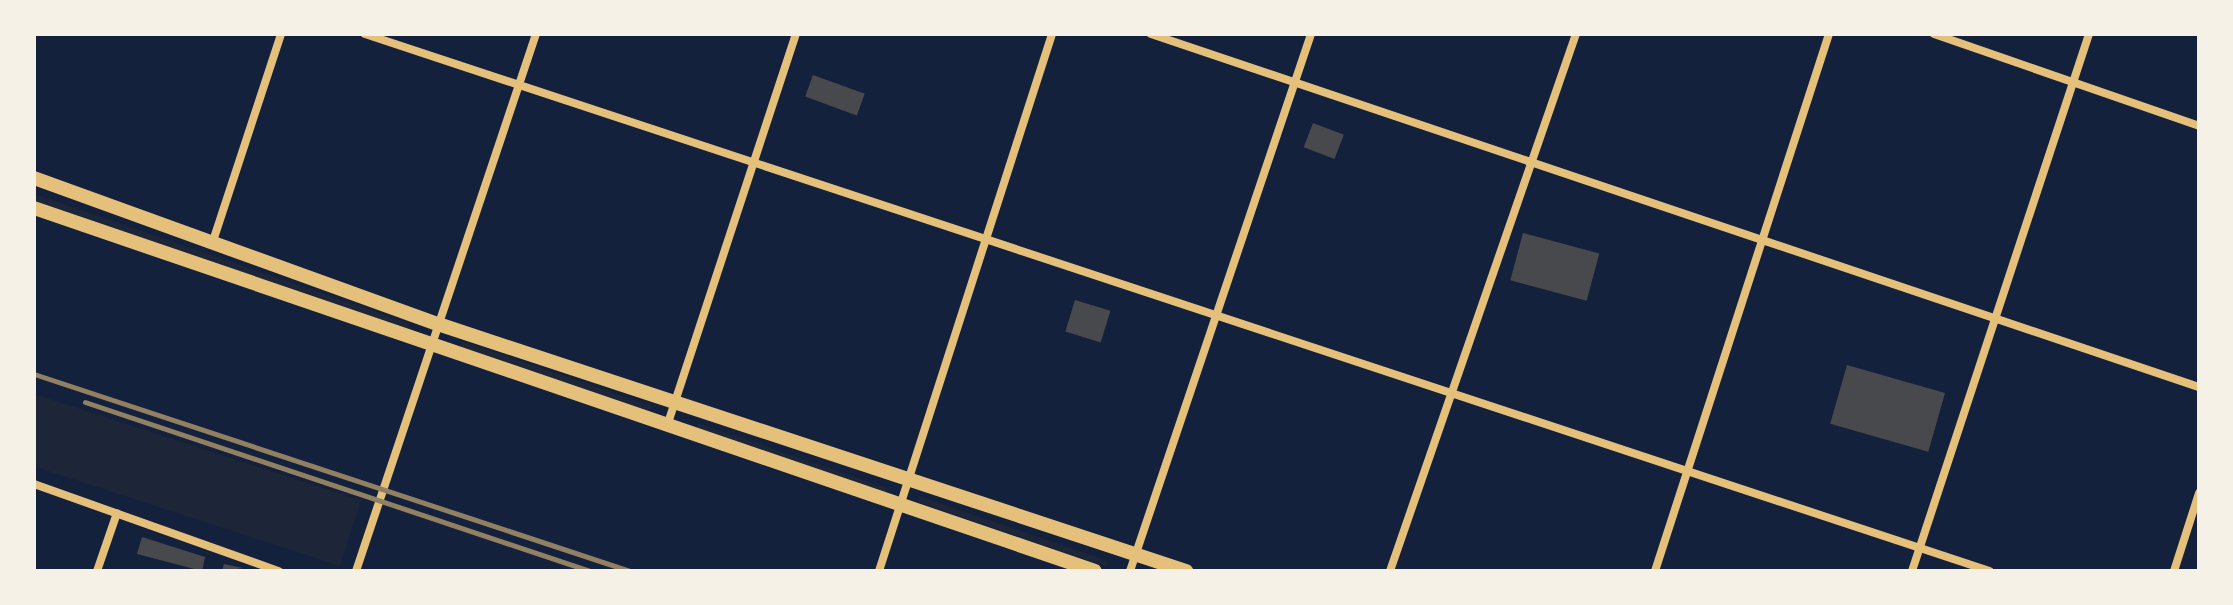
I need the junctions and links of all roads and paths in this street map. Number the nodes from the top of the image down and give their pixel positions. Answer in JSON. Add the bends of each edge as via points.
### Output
{"nodes":[{"id":1,"x":281,"y":34,"type":"edge"},
{"id":2,"x":365,"y":34,"type":"edge"},
{"id":3,"x":536,"y":34,"type":"edge"},
{"id":4,"x":796,"y":34,"type":"edge"},
{"id":5,"x":1052,"y":34,"type":"edge"},
{"id":6,"x":1151,"y":34,"type":"edge"},
{"id":7,"x":1311,"y":34,"type":"edge"},
{"id":8,"x":1576,"y":34,"type":"edge"},
{"id":9,"x":1829,"y":34,"type":"edge"},
{"id":10,"x":1934,"y":34,"type":"edge"},
{"id":11,"x":2089,"y":34,"type":"edge"},
{"id":12,"x":1295,"y":80,"type":"junction"},
{"id":13,"x":2073,"y":81,"type":"junction"},
{"id":14,"x":520,"y":85,"type":"junction"},
{"id":15,"x":2199,"y":126,"type":"edge"},
{"id":16,"x":755,"y":159,"type":"junction"},
{"id":17,"x":1535,"y":160,"type":"junction"},
{"id":18,"x":34,"y":178,"type":"edge"},
{"id":19,"x":34,"y":208,"type":"edge"},
{"id":20,"x":985,"y":240,"type":"junction"},
{"id":21,"x":213,"y":241,"type":"junction"},
{"id":22,"x":1762,"y":241,"type":"junction"},
{"id":23,"x":1218,"y":313,"type":"junction"},
{"id":24,"x":1996,"y":320,"type":"junction"},
{"id":25,"x":438,"y":324,"type":"junction"},
{"id":26,"x":430,"y":347,"type":"junction"},
{"id":27,"x":2199,"y":387,"type":"edge"},
{"id":28,"x":1456,"y":391,"type":"junction"},
{"id":29,"x":672,"y":402,"type":"junction"},
{"id":30,"x":666,"y":427,"type":"junction"},
{"id":31,"x":1689,"y":472,"type":"junction"},
{"id":32,"x":34,"y":484,"type":"edge"},
{"id":33,"x":909,"y":484,"type":"junction"},
{"id":34,"x":2199,"y":493,"type":"edge"},
{"id":35,"x":901,"y":507,"type":"junction"},
{"id":36,"x":117,"y":513,"type":"junction"},
{"id":37,"x":1920,"y":548,"type":"junction"},
{"id":38,"x":1134,"y":554,"type":"junction"},
{"id":39,"x":97,"y":571,"type":"edge"},
{"id":40,"x":279,"y":571,"type":"edge"},
{"id":41,"x":356,"y":571,"type":"edge"},
{"id":42,"x":879,"y":571,"type":"edge"},
{"id":43,"x":1095,"y":571,"type":"edge"},
{"id":44,"x":1130,"y":571,"type":"edge"},
{"id":45,"x":1186,"y":571,"type":"edge"},
{"id":46,"x":1390,"y":571,"type":"edge"},
{"id":47,"x":1655,"y":571,"type":"edge"},
{"id":48,"x":1912,"y":571,"type":"edge"},
{"id":49,"x":1990,"y":571,"type":"edge"},
{"id":50,"x":2174,"y":571,"type":"edge"}],
"edges":[{"from":1,"to":21,"type":"street"},
{"from":2,"to":14,"type":"street"},
{"from":3,"to":14,"type":"street"},
{"from":4,"to":16,"type":"street"},
{"from":5,"to":20,"type":"street"},
{"from":6,"to":12,"type":"street"},
{"from":7,"to":12,"type":"street"},
{"from":8,"to":17,"type":"street"},
{"from":9,"to":22,"type":"street"},
{"from":10,"to":13,"type":"street"},
{"from":11,"to":13,"type":"street"},
{"from":12,"to":17,"type":"street"},
{"from":12,"to":23,"type":"street"},
{"from":13,"to":15,"type":"street"},
{"from":13,"to":24,"type":"street"},
{"from":14,"to":16,"type":"street"},
{"from":14,"to":25,"type":"street"},
{"from":16,"to":20,"type":"street"},
{"from":16,"to":29,"type":"street"},
{"from":17,"to":22,"type":"street"},
{"from":17,"to":28,"type":"street"},
{"from":18,"to":21,"type":"main road"},
{"from":19,"to":26,"type":"main road"},
{"from":20,"to":23,"type":"street"},
{"from":20,"to":33,"type":"street"},
{"from":21,"to":25,"type":"main road"},
{"from":22,"to":24,"type":"street"},
{"from":22,"to":31,"type":"street"},
{"from":23,"to":28,"type":"street"},
{"from":23,"to":38,"type":"street"},
{"from":24,"to":27,"type":"street"},
{"from":24,"to":37,"type":"street"},
{"from":25,"to":26,"type":"street"},
{"from":25,"to":29,"type":"main road"},
{"from":26,"to":30,"type":"main road"},
{"from":26,"to":41,"type":"street"},
{"from":28,"to":31,"type":"street"},
{"from":28,"to":46,"type":"street"},
{"from":29,"to":30,"type":"street"},
{"from":29,"to":33,"type":"main road"},
{"from":30,"to":35,"type":"main road"},
{"from":31,"to":37,"type":"street"},
{"from":31,"to":47,"type":"street"},
{"from":32,"to":36,"type":"street"},
{"from":33,"to":35,"type":"street"},
{"from":33,"to":38,"type":"main road"},
{"from":34,"to":50,"type":"street"},
{"from":35,"to":42,"type":"street"},
{"from":35,"to":43,"type":"main road"},
{"from":36,"to":39,"type":"street"},
{"from":36,"to":40,"type":"street"},
{"from":37,"to":48,"type":"street"},
{"from":37,"to":49,"type":"street"},
{"from":38,"to":44,"type":"street"},
{"from":38,"to":45,"type":"main road"}]}
